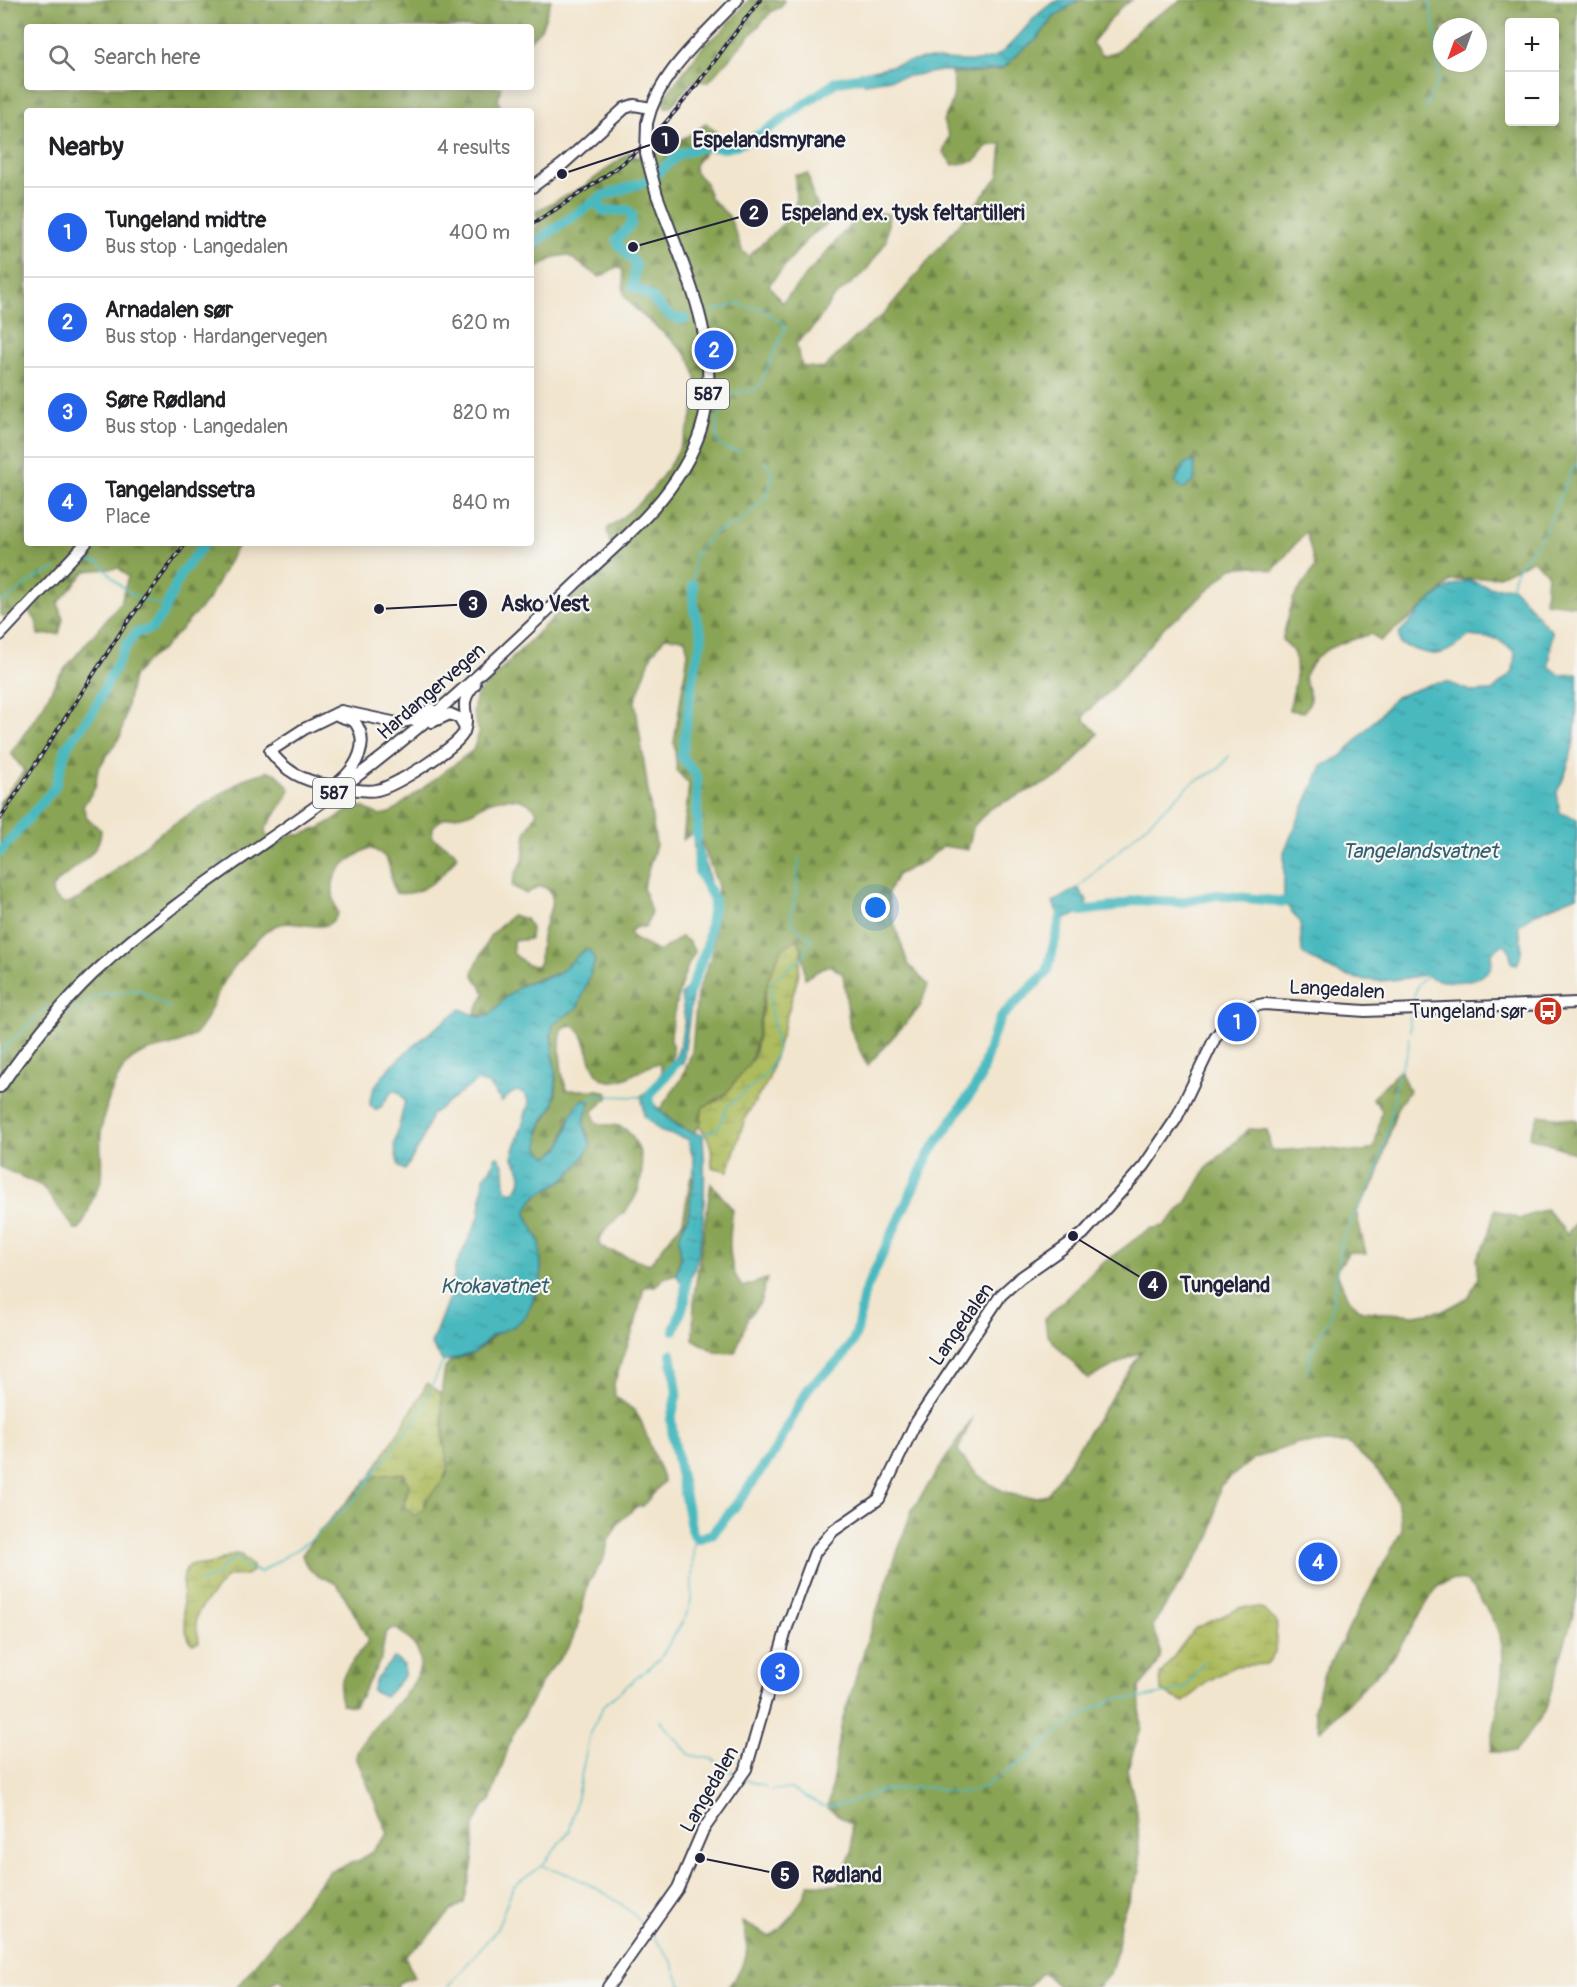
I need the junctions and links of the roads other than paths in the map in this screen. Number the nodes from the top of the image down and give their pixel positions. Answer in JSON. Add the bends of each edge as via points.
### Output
{"nodes":[{"id":1,"x":737,"y":0,"type":"edge"},
{"id":2,"x":651,"y":108,"type":"junction"},
{"id":3,"x":534,"y":186,"type":"edge"},
{"id":4,"x":83,"y":546,"type":"edge"},
{"id":5,"x":540,"y":618,"type":"junction"},
{"id":6,"x":0,"y":635,"type":"edge"},
{"id":7,"x":513,"y":643,"type":"junction"},
{"id":8,"x":330,"y":716,"type":"junction"},
{"id":9,"x":465,"y":728,"type":"junction"},
{"id":10,"x":373,"y":764,"type":"junction"},
{"id":11,"x":327,"y":785,"type":"dead end"},
{"id":12,"x":349,"y":789,"type":"dead end"},
{"id":13,"x":258,"y":848,"type":"junction"},
{"id":14,"x":1577,"y":1003,"type":"edge"},
{"id":15,"x":0,"y":1087,"type":"edge"},
{"id":16,"x":608,"y":1987,"type":"edge"}],
"edges":[{"from":1,"to":2,"type":"main road","number":"587","via":[[674,70]]},
{"from":2,"to":3,"type":"main road","via":[[625,108]]},
{"from":2,"to":5,"type":"main road","name":"Hardangervegen","number":"587","bridge":true,"via":[[647,162],[705,337],[709,384],[701,428],[688,460],[666,493]]},
{"from":4,"to":6,"type":"main road"},
{"from":5,"to":7,"type":"main road","name":"Hardangervegen","number":"587"},
{"from":5,"to":9,"type":"main road","number":"587","via":[[470,691],[464,703]]},
{"from":7,"to":8,"type":"main road","number":"587","via":[[416,719],[390,722],[348,711]]},
{"from":7,"to":10,"type":"main road","name":"Hardangervegen","number":"587"},
{"from":8,"to":11,"type":"main road","number":"587","via":[[270,751],[298,777]]},
{"from":8,"to":13,"type":"main road","number":"587","via":[[343,715],[357,724],[361,740],[356,763],[345,778],[283,824]]},
{"from":9,"to":10,"type":"main road","number":"587","via":[[459,718],[444,715],[389,757]]},
{"from":9,"to":12,"type":"main road","number":"587","via":[[455,743],[401,780],[378,790]]},
{"from":10,"to":13,"type":"main road","name":"Hardangervegen","number":"587"},
{"from":13,"to":15,"type":"main road","name":"Hardangervegen","number":"587","via":[[164,914],[108,960],[56,1014]]},
{"from":14,"to":16,"type":"main road","name":"Langedalen","via":[[1365,1011],[1264,1004],[1245,1008],[1228,1021],[1215,1038],[1176,1119],[1144,1166],[1083,1234],[1001,1295],[915,1424],[879,1499],[833,1531],[814,1552],[787,1627],[746,1769],[704,1830],[678,1888]]}]}
